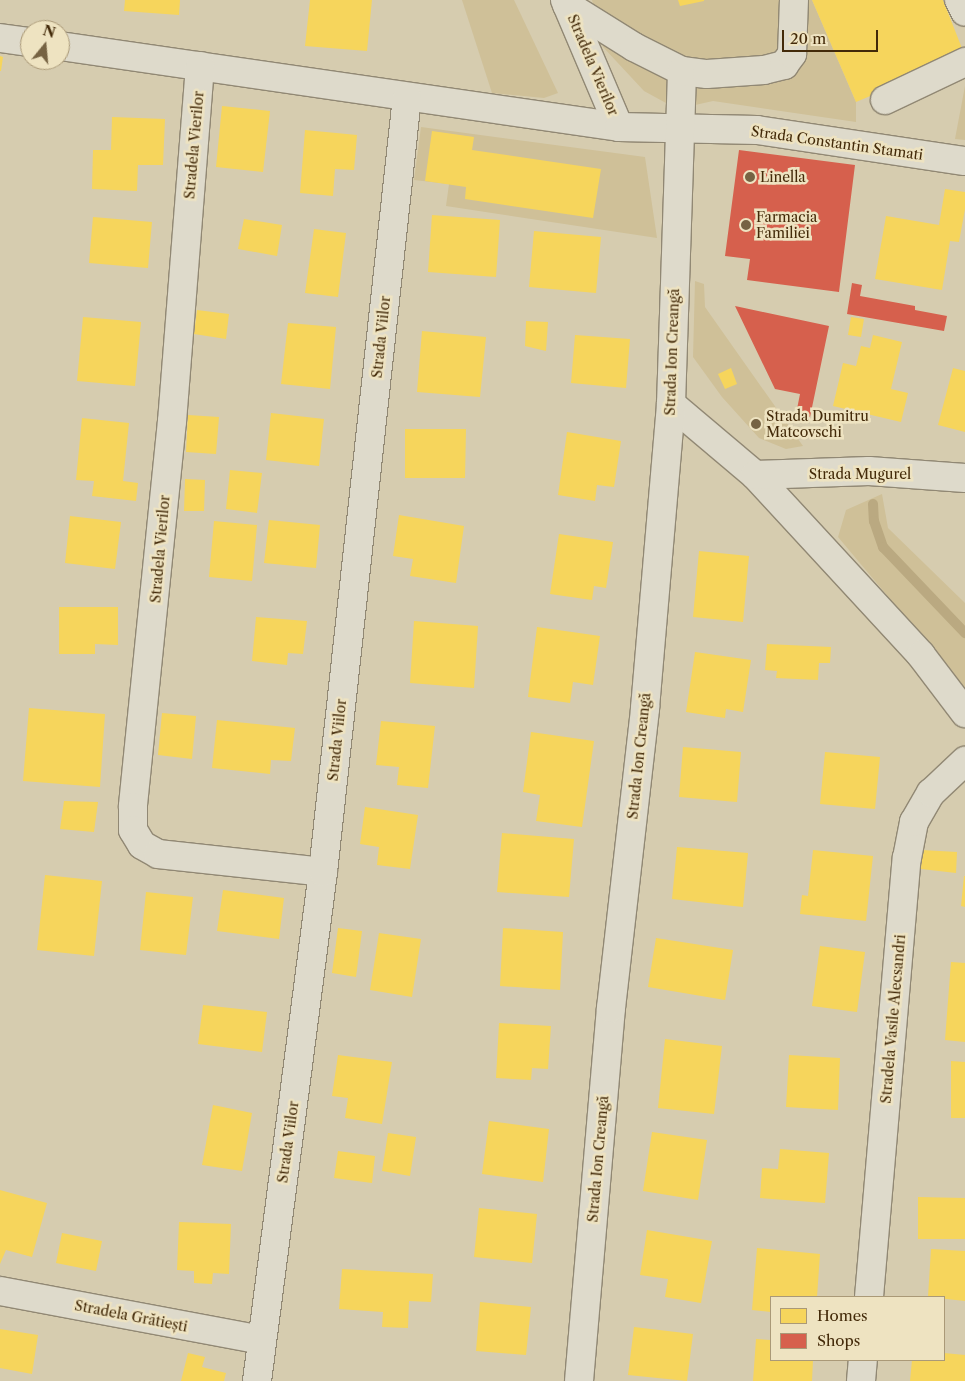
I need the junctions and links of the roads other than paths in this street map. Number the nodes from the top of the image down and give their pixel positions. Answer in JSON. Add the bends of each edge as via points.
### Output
{"nodes":[{"id":1,"x":794,"y":0,"type":"edge"},
{"id":2,"x":959,"y":0,"type":"edge"},
{"id":3,"x":566,"y":3,"type":"edge"},
{"id":4,"x":965,"y":12,"type":"edge"},
{"id":5,"x":0,"y":38,"type":"edge"},
{"id":6,"x":20,"y":41,"type":"edge"},
{"id":7,"x":70,"y":47,"type":"edge"},
{"id":8,"x":965,"y":62,"type":"edge"},
{"id":9,"x":200,"y":66,"type":"junction"},
{"id":10,"x":682,"y":70,"type":"junction"},
{"id":11,"x":407,"y":98,"type":"junction"},
{"id":12,"x":885,"y":100,"type":"dead end"},
{"id":13,"x":619,"y":127,"type":"junction"},
{"id":14,"x":679,"y":130,"type":"junction"},
{"id":15,"x":965,"y":161,"type":"edge"},
{"id":16,"x":671,"y":404,"type":"junction"},
{"id":17,"x":756,"y":475,"type":"junction"},
{"id":18,"x":965,"y":478,"type":"edge"},
{"id":19,"x":965,"y":713,"type":"edge"},
{"id":20,"x":965,"y":762,"type":"edge"},
{"id":21,"x":323,"y":872,"type":"junction"},
{"id":22,"x":0,"y":1291,"type":"edge"},
{"id":23,"x":869,"y":1296,"type":"edge"},
{"id":24,"x":261,"y":1340,"type":"junction"},
{"id":25,"x":863,"y":1361,"type":"edge"},
{"id":26,"x":257,"y":1381,"type":"edge"},
{"id":27,"x":579,"y":1381,"type":"edge"},
{"id":28,"x":861,"y":1381,"type":"edge"}],
"edges":[{"from":1,"to":10,"type":"street","via":[[792,54],[784,64],[764,70],[707,74]]},
{"from":2,"to":4,"type":"street"},
{"from":3,"to":10,"type":"street","via":[[634,47]]},
{"from":3,"to":13,"type":"street","name":"Stradela Vierilor"},
{"from":5,"to":6,"type":"street"},
{"from":7,"to":9,"type":"street","name":"Stradela Vierilor"},
{"from":8,"to":12,"type":"street"},
{"from":9,"to":11,"type":"street","name":"Stradela Vierilor"},
{"from":9,"to":21,"type":"street","name":"Stradela Vierilor","via":[[172,421],[133,807],[134,830],[142,845],[158,854]]},
{"from":10,"to":14,"type":"street","name":"Strada Ion Creangă"},
{"from":11,"to":13,"type":"street","name":"Stradela Vierilor"},
{"from":11,"to":21,"type":"street","name":"Strada Viilor"},
{"from":13,"to":14,"type":"street","name":"Strada Constantin Stamati"},
{"from":14,"to":15,"type":"street","name":"Strada Constantin Stamati","via":[[757,130]]},
{"from":14,"to":16,"type":"street","name":"Strada Ion Creangă"},
{"from":16,"to":17,"type":"street"},
{"from":16,"to":27,"type":"street","name":"Strada Ion Creangă","via":[[645,708],[611,1008]]},
{"from":17,"to":18,"type":"street","name":"Strada Mugurel","via":[[868,471]]},
{"from":17,"to":19,"type":"street","via":[[921,654]]},
{"from":20,"to":23,"type":"street","name":"Stradela Vasile Alecsandri","via":[[931,793],[914,822],[907,858]]},
{"from":21,"to":24,"type":"street","name":"Strada Viilor"},
{"from":22,"to":24,"type":"street","name":"Stradela Grătiești"},
{"from":24,"to":26,"type":"street","name":"Strada Viilor"},
{"from":25,"to":28,"type":"street"}]}
